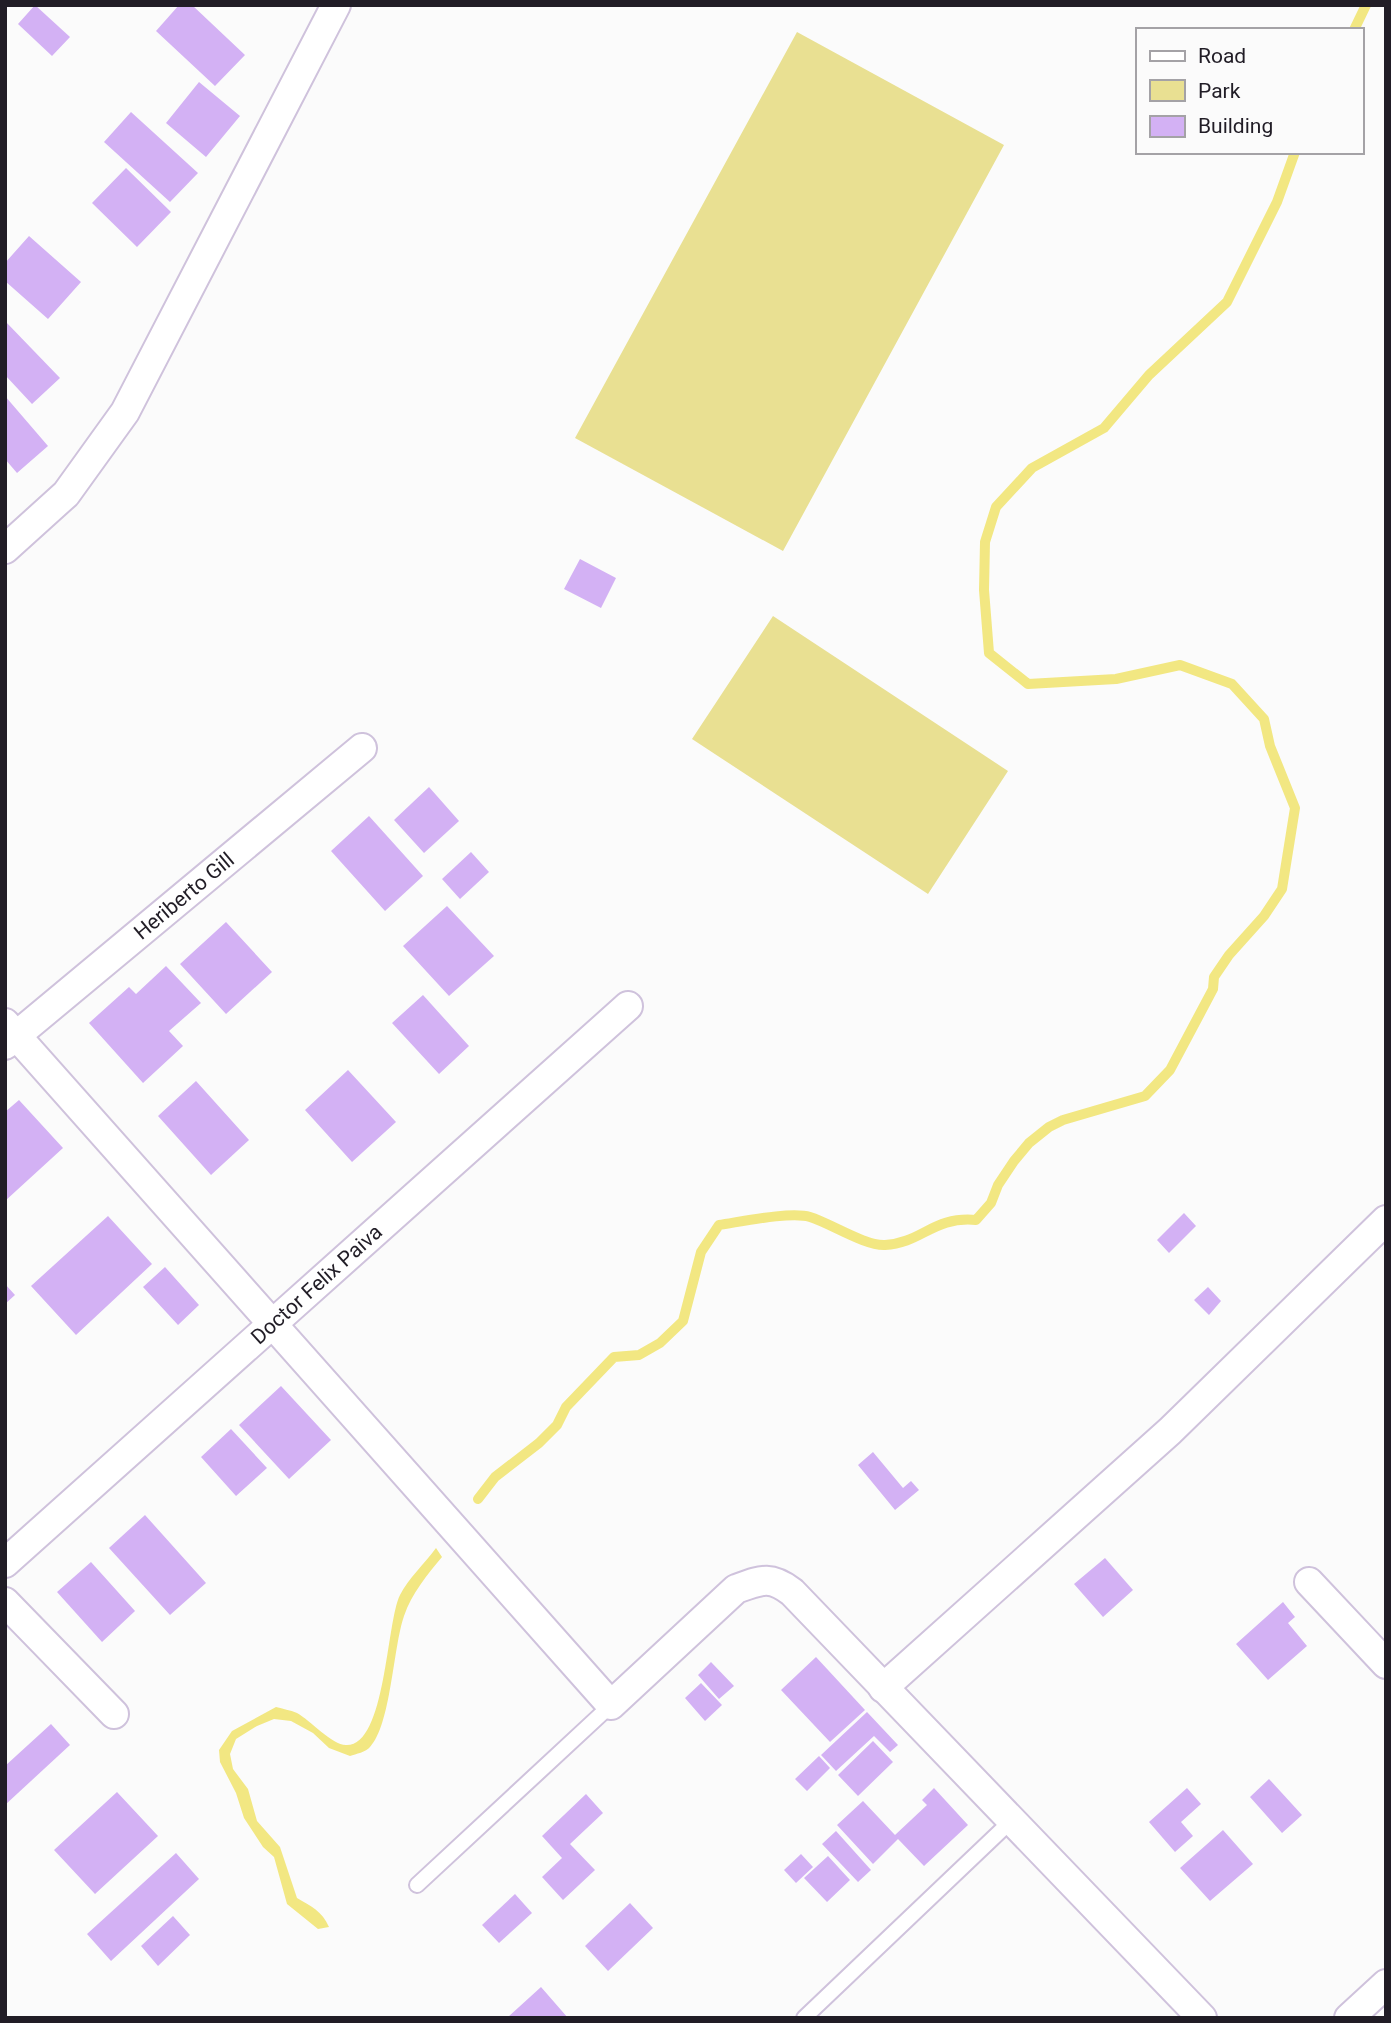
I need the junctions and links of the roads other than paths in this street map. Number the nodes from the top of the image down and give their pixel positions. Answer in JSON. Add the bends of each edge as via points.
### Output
{"nodes":[{"id":1,"x":336,"y":5,"type":"edge"},
{"id":2,"x":5,"y":549,"type":"edge"},
{"id":3,"x":362,"y":748,"type":"dead end"},
{"id":4,"x":628,"y":1006,"type":"dead end"},
{"id":5,"x":9,"y":1035,"type":"edge"},
{"id":6,"x":1386,"y":1220,"type":"edge"},
{"id":7,"x":272,"y":1323,"type":"junction"},
{"id":8,"x":5,"y":1563,"type":"edge"},
{"id":9,"x":1308,"y":1582,"type":"dead end"},
{"id":10,"x":5,"y":1602,"type":"edge"},
{"id":11,"x":1386,"y":1664,"type":"edge"},
{"id":12,"x":883,"y":1688,"type":"junction"},
{"id":13,"x":611,"y":1706,"type":"junction"},
{"id":14,"x":114,"y":1714,"type":"dead end"},
{"id":15,"x":1011,"y":1821,"type":"junction"},
{"id":16,"x":417,"y":1885,"type":"dead end"},
{"id":17,"x":1386,"y":1984,"type":"edge"},
{"id":18,"x":803,"y":2018,"type":"edge"},
{"id":19,"x":1202,"y":2018,"type":"edge"},
{"id":20,"x":1349,"y":2018,"type":"edge"}],
"edges":[{"from":1,"to":2,"type":"street","via":[[125,412],[66,494]]},
{"from":3,"to":5,"type":"street","name":"Heriberto Gill"},
{"from":4,"to":7,"type":"street","name":"Doctor Felix Paiva"},
{"from":5,"to":7,"type":"street"},
{"from":6,"to":12,"type":"street","via":[[1170,1431]]},
{"from":7,"to":8,"type":"street","name":"Doctor Felix Paiva"},
{"from":7,"to":13,"type":"street"},
{"from":9,"to":11,"type":"street"},
{"from":10,"to":14,"type":"street"},
{"from":12,"to":13,"type":"street","via":[[792,1592],[778,1581],[761,1580],[736,1589]]},
{"from":12,"to":15,"type":"street"},
{"from":13,"to":16,"type":"lane"},
{"from":15,"to":18,"type":"lane"},
{"from":15,"to":19,"type":"street"},
{"from":17,"to":20,"type":"street"}]}
